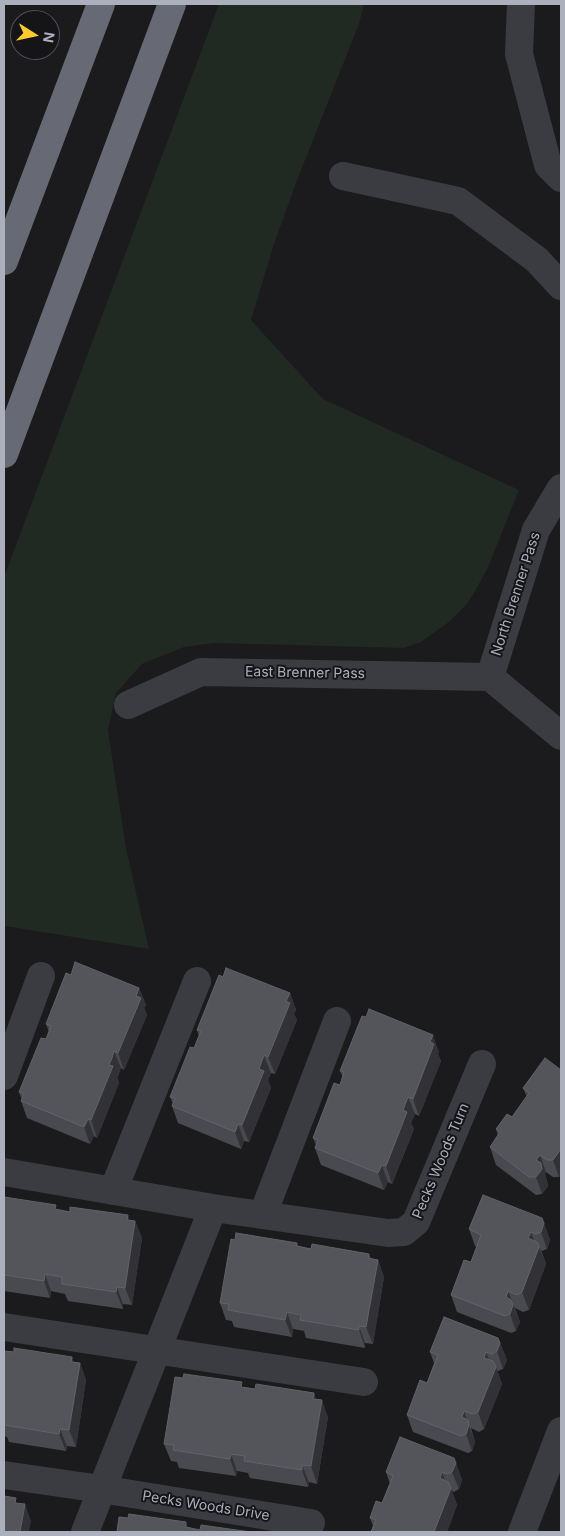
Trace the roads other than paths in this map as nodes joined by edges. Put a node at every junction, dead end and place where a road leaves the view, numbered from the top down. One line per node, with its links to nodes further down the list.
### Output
1 (101, 4): 6 (highway)
2 (172, 4): 8 (highway)
3 (521, 4): 5 (street)
4 (343, 176): 7 (street)
5 (561, 178)
6 (4, 260)
7 (561, 286)
8 (4, 454)
9 (561, 488): 10 (street, North Brenner Pass)
10 (490, 677): 11 (street, East Brenner Pass); 12 (street)
11 (128, 705)
12 (561, 736)
13 (41, 976): 17 (street)
14 (197, 981): 19 (street)
15 (336, 1022): 21 (street)
16 (482, 1064): 21 (street, Pecks Woods Turn)
17 (4, 1076)
18 (4, 1172): 19 (street, Pecks Woods Turn)
19 (113, 1191): 20 (street, Pecks Woods Turn)
20 (213, 1208): 21 (street, Pecks Woods Turn); 23 (street)
21 (263, 1214)
22 (4, 1327): 23 (street)
23 (156, 1349): 24 (street); 27 (street)
24 (364, 1382)
25 (561, 1431): 30 (street)
26 (4, 1476): 27 (street, Pecks Woods Drive)
27 (101, 1489): 28 (street, Pecks Woods Drive); 29 (street)
28 (311, 1523)
29 (84, 1532)
30 (522, 1532)

